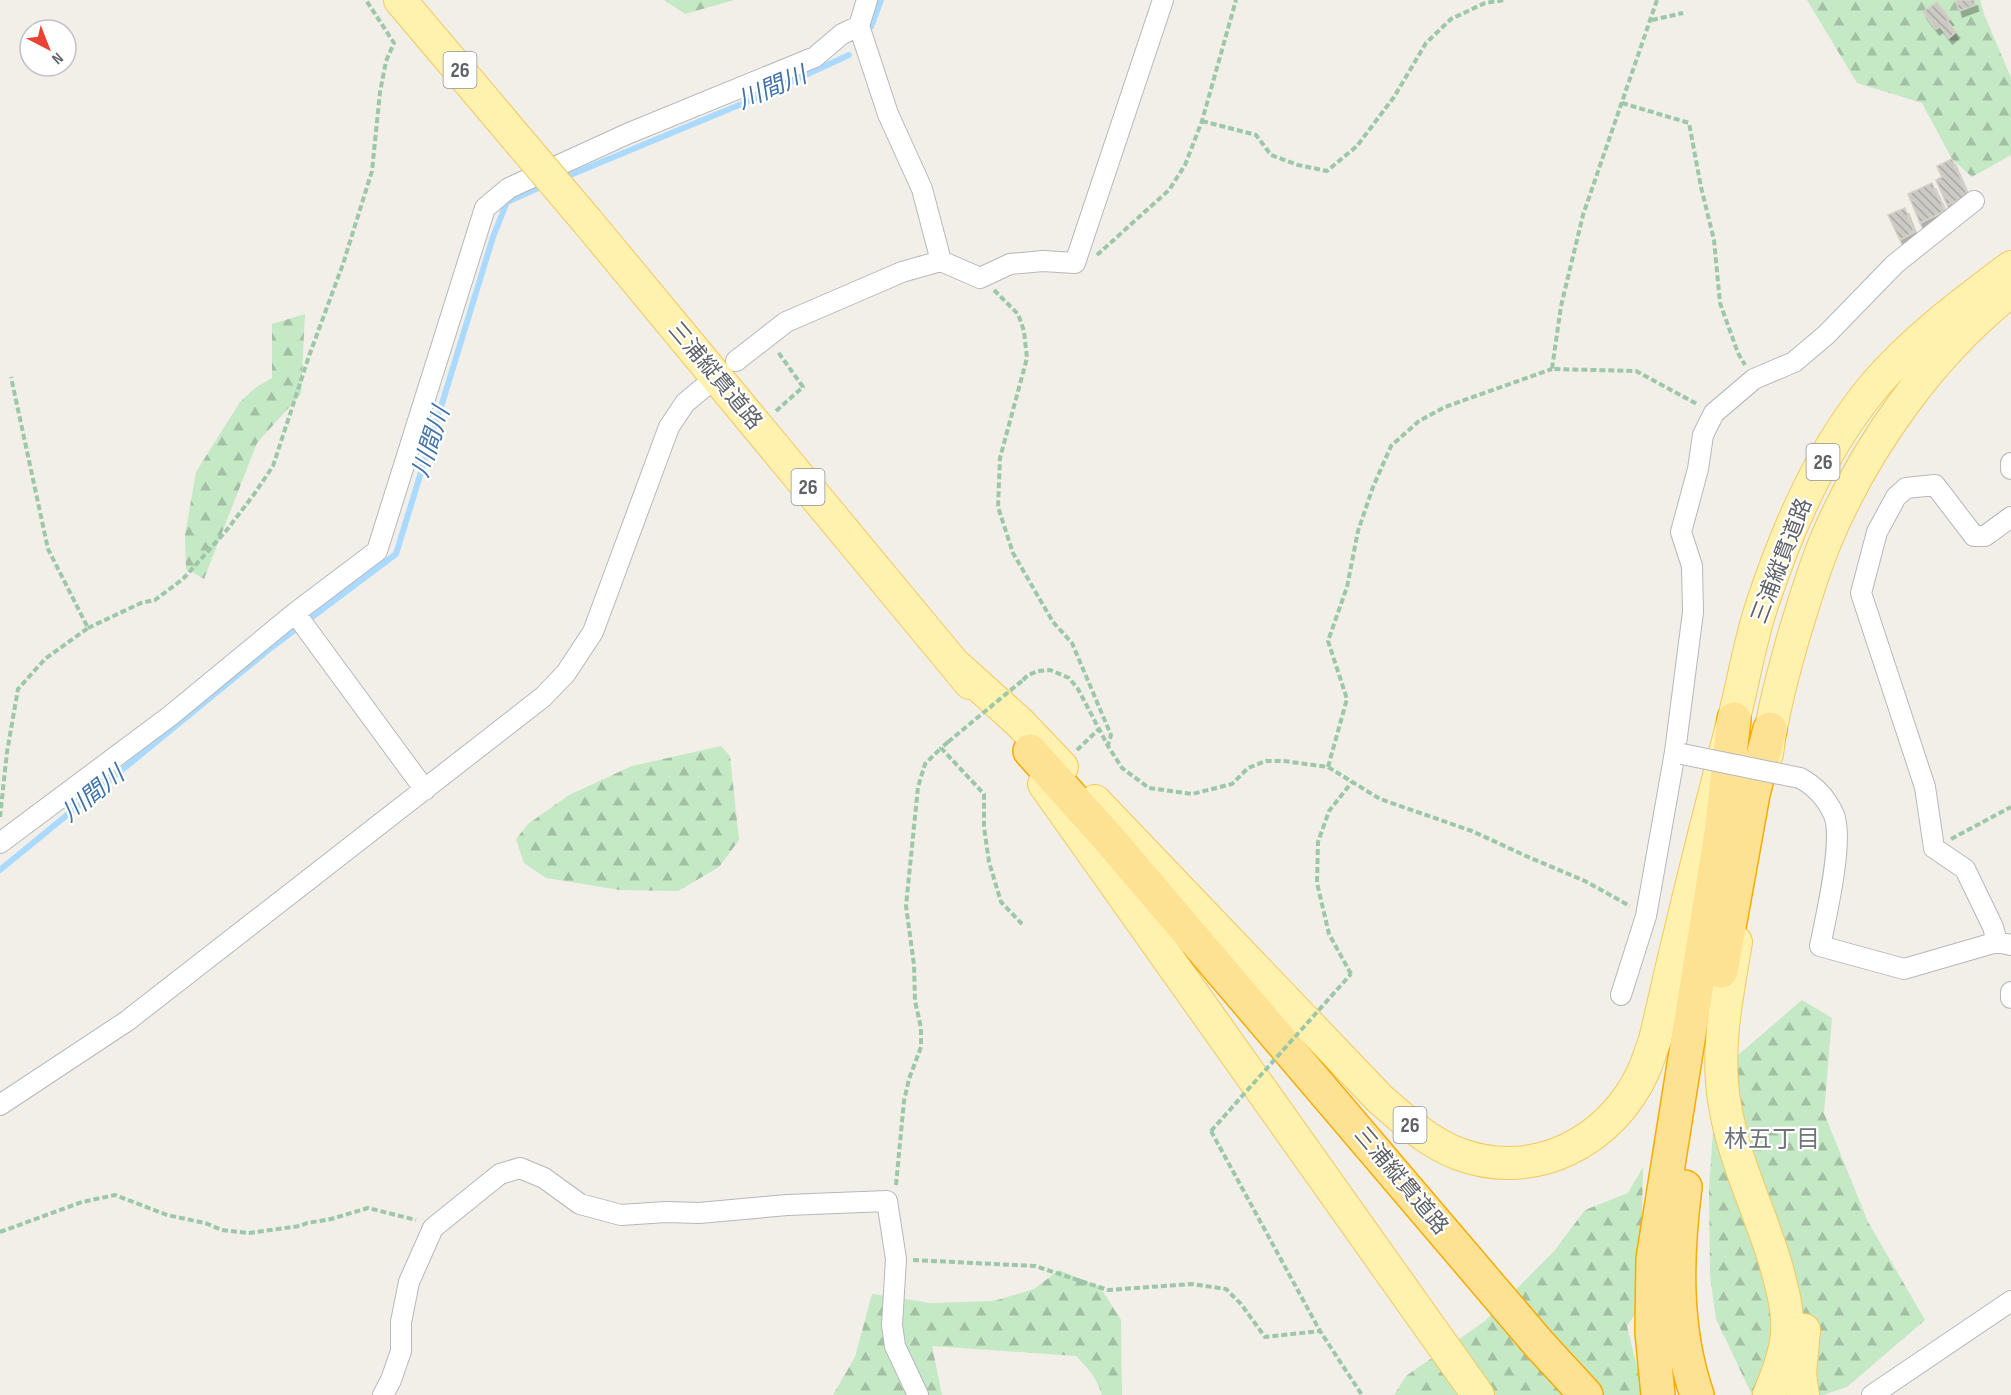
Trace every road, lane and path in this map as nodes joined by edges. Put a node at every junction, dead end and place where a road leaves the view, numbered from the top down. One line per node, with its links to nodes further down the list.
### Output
1 (366, 0): 31 (path)
2 (400, 0): 32 (main road, 三浦縦貫道路 / 26, bridge)
3 (867, 0): 10 (street)
4 (1163, 0): 15 (street)
5 (1236, 0): 12 (path)
6 (1505, 0): 12 (path)
7 (1657, 0): 9 (path)
8 (1683, 13): 9 (path)
9 (1651, 20): 11 (path)
10 (859, 26): 14 (street); 30 (street)
11 (1622, 103): 21 (path); 23 (path)
12 (1202, 121): 15 (path)
13 (1974, 201): 23 (street)
14 (940, 261): 17 (street); 19 (street)
15 (1075, 263): 17 (street)
16 (2011, 267): 34 (main road, 三浦縦貫道路 / 26)
17 (980, 278): 37 (path)
18 (2011, 291): 36 (main road, 三浦縦貫道路 / 26)
19 (768, 336): 20 (street); 26 (path)
20 (736, 361)
21 (1552, 369): 25 (path); 42 (path)
22 (11, 377): 31 (path)
23 (1754, 379): 25 (street)
24 (703, 388): 44 (street)
25 (1714, 413): 40 (street)
26 (772, 414)
27 (2011, 463): 28 (street)
28 (2011, 469)
29 (2011, 517): 48 (street)
30 (297, 616): 44 (street); 47 (street)
31 (88, 628): 46 (path)
32 (957, 667): 33 (main road, 三浦縦貫道路 / 26); 34 (main road, 26)
33 (980, 694): 39 (main road, 三浦縦貫道路 / 26); 67 (main road)
34 (1734, 719): 70 (highway, 26)
35 (1099, 729): 37 (path); 38 (path, bridge); 41 (path)
36 (1770, 729): 59 (main road, 三浦縦貫道路); 71 (highway, 26)
37 (1108, 746): 42 (path)
38 (941, 748): 50 (path); 57 (path)
39 (1030, 751): 52 (highway, 26)
40 (1679, 753): 49 (street); 51 (street, bridge)
41 (1070, 756)
42 (1328, 767): 43 (path)
43 (1352, 782): 49 (path); 63 (path, bridge)
44 (425, 790): 56 (street)
45 (2011, 807): 48 (path)
46 (0, 817)
47 (0, 843)
48 (1934, 848): 51 (street)
49 (1646, 915): 54 (street)
50 (1022, 924)
51 (2004, 944)
52 (1212, 969): 68 (highway, 三浦縦貫道路 / 26); 69 (highway, 三浦縦貫道路 / 26)
53 (2011, 992): 55 (street)
54 (1621, 995)
55 (2011, 998)
56 (0, 1105)
57 (887, 1201): 58 (street); 61 (street)
58 (433, 1228): 60 (path); 64 (street)
59 (1765, 1231): 72 (main road); 73 (main road)
60 (0, 1232)
61 (896, 1259): 63 (path); 65 (street)
62 (2010, 1305): 74 (street)
63 (1320, 1331): 66 (path)
64 (383, 1395)
65 (918, 1395)
66 (1362, 1395)
67 (1478, 1395)
68 (1569, 1395)
69 (1586, 1395)
70 (1658, 1395)
71 (1697, 1395)
72 (1769, 1395)
73 (1803, 1395)
74 (1872, 1395)

